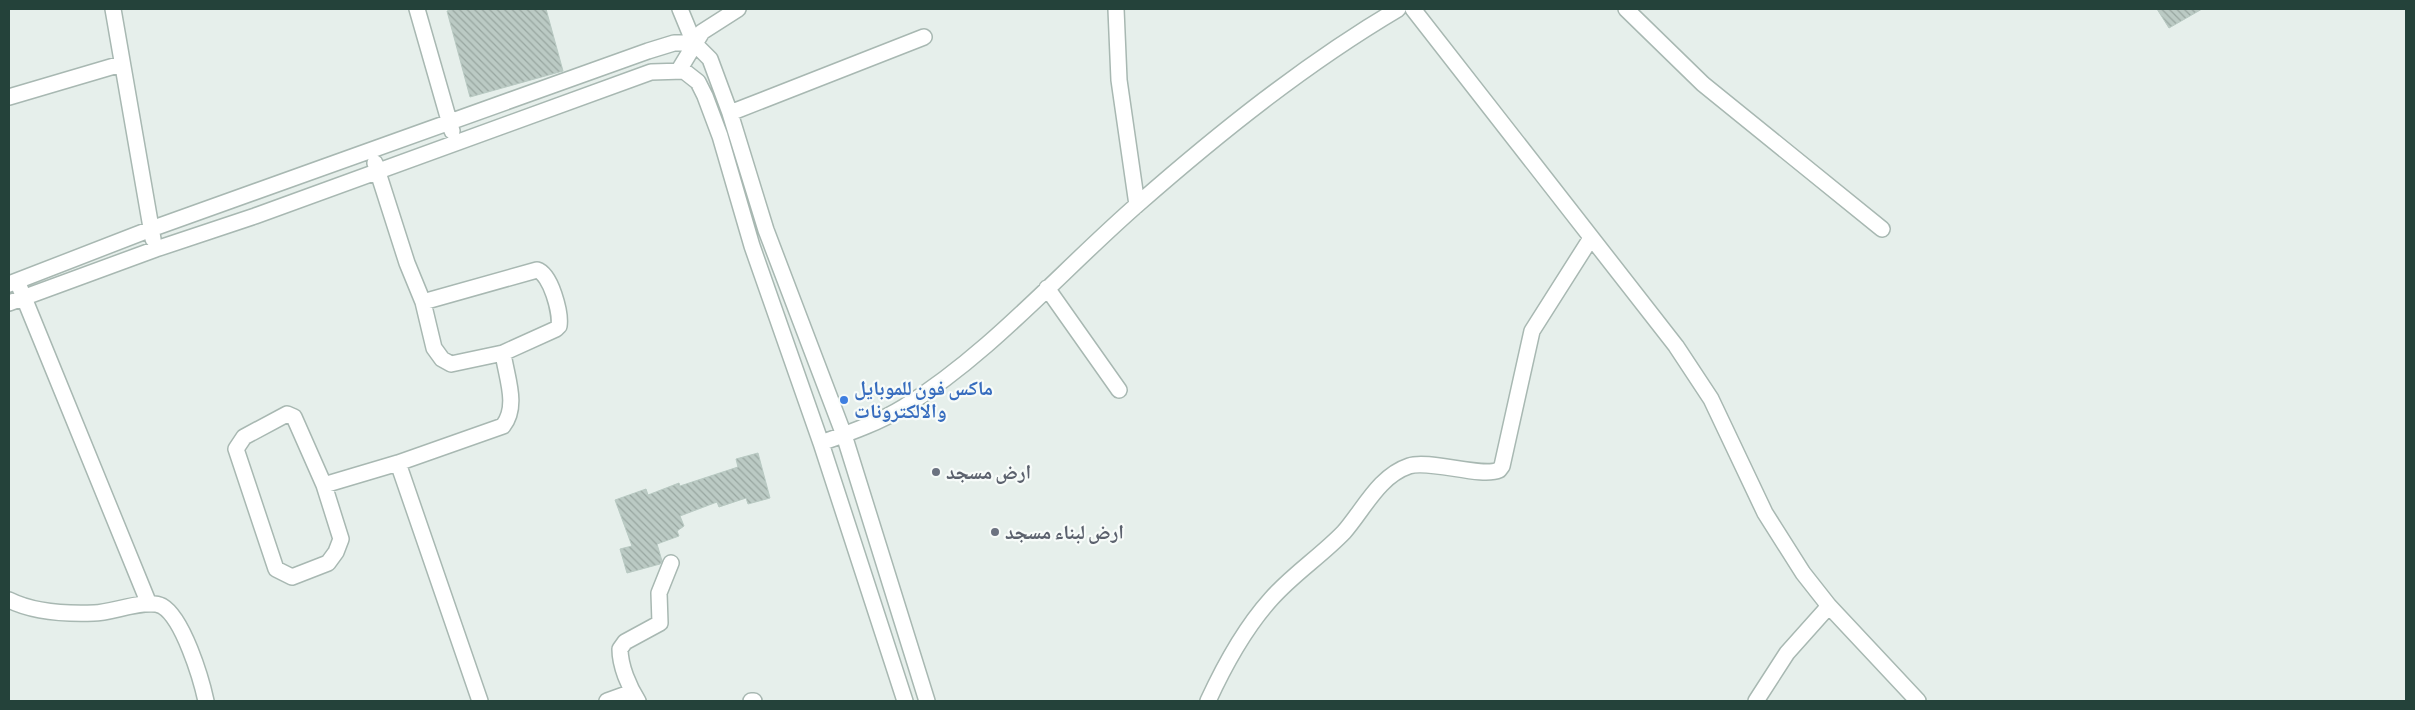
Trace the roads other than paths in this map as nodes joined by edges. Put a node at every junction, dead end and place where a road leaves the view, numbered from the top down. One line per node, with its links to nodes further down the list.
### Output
1 (113, 9): 11 (street)
2 (417, 9): 15 (street)
3 (680, 9): 10 (street)
4 (738, 9): 10 (street)
5 (1116, 9): 19 (street)
6 (1398, 9): 19 (street)
7 (1413, 9): 22 (street)
8 (1626, 9): 20 (street)
9 (924, 37): 14 (street)
10 (694, 43): 12 (street); 14 (street); 15 (street)
11 (121, 64): 13 (street); 21 (street)
12 (679, 70): 16 (street); 32 (street)
13 (9, 97)
14 (730, 113): 31 (street)
15 (450, 123): 16 (street); 17 (street)
16 (456, 142): 18 (street)
17 (371, 152): 18 (street); 21 (street)
18 (378, 171): 23 (street); 27 (street)
19 (1137, 205): 25 (street)
20 (1882, 229)
21 (152, 230): 23 (street); 24 (street)
22 (1591, 238): 38 (street); 45 (street)
23 (156, 249): 26 (street)
24 (13, 282): 26 (street)
25 (1047, 288): 30 (street); 31 (street)
26 (23, 297): 28 (street); 37 (street)
27 (423, 302): 29 (street); 29 (street)
28 (9, 303)
29 (503, 352): 33 (street)
30 (1119, 390)
31 (844, 435): 32 (street); 44 (street)
32 (821, 443): 43 (street)
33 (398, 463): 34 (street); 41 (street)
34 (324, 485): 34 (street)
35 (671, 563): 39 (street)
36 (9, 600): 37 (street)
37 (149, 604): 40 (street)
38 (1829, 606): 46 (street); 47 (street)
39 (635, 697): 42 (street)
40 (206, 701)
41 (480, 701)
42 (608, 701)
43 (905, 701)
44 (926, 701)
45 (1208, 701)
46 (1756, 701)
47 (1918, 701)

